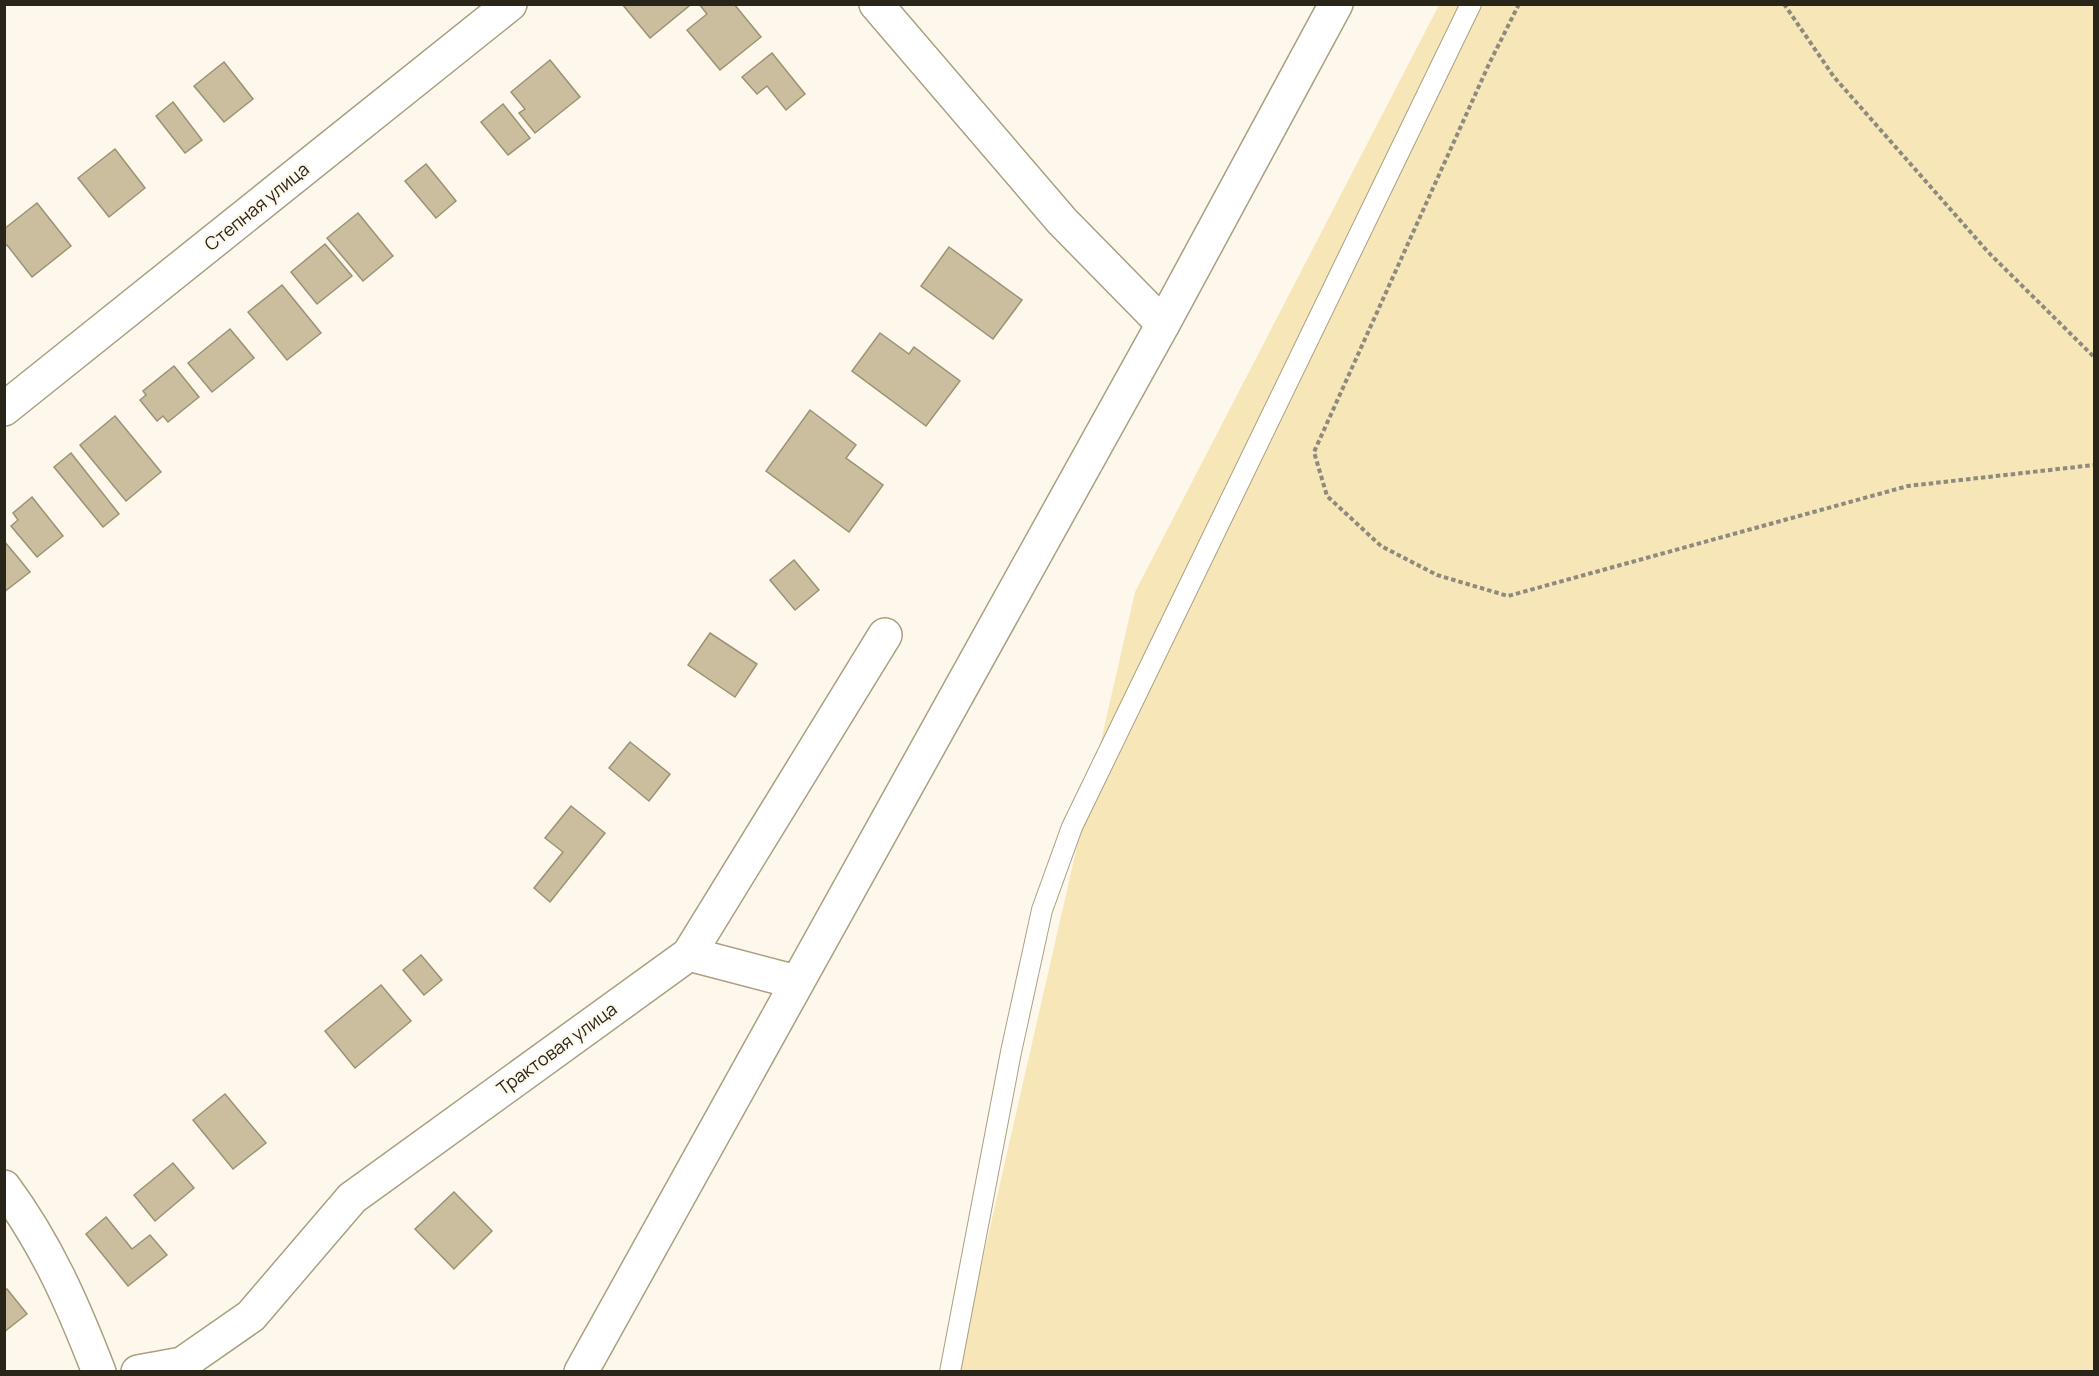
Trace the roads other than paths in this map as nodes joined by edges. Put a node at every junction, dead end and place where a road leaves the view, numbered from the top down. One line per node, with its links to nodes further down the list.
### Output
1 (510, 4): 6 (street, Степная улица)
2 (876, 4): 5 (street)
3 (1336, 4): 5 (street)
4 (1471, 4): 14 (lane)
5 (1163, 324): 9 (street)
6 (4, 409)
7 (885, 635): 8 (street, Трактовая улица)
8 (689, 954): 9 (street); 12 (street, Трактовая улица)
9 (796, 982): 13 (street)
10 (4, 1187): 11 (street)
11 (99, 1371)
12 (138, 1371)
13 (581, 1371)
14 (950, 1371)

